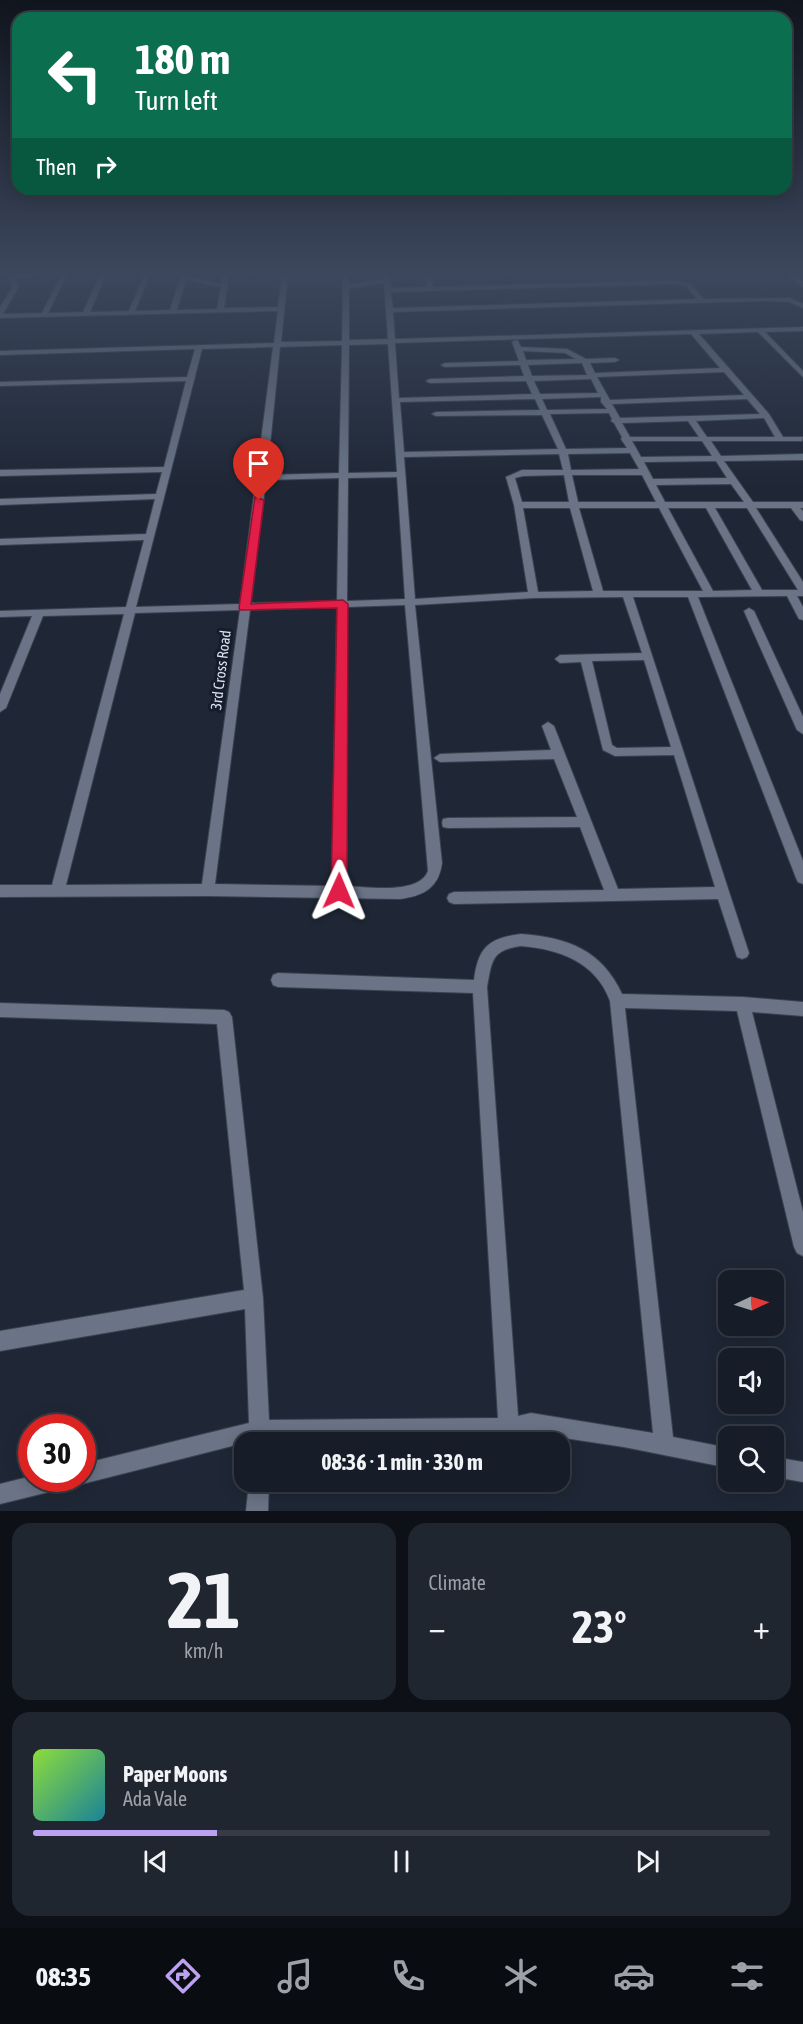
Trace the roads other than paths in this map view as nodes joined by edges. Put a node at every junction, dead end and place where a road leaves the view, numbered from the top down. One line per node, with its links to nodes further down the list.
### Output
1 (238, 346): 8 (street)
2 (277, 346): 48 (street, 3rd Cross Road)
3 (345, 346): 47 (street)
4 (393, 346): 25 (street)
5 (517, 346): 9 (street)
6 (705, 346): 15 (street)
7 (774, 346): 16 (street)
8 (199, 347): 10 (street); 18 (street)
9 (518, 349): 12 (street); 13 (street)
10 (0, 352)
11 (615, 360): 12 (street)
12 (585, 361): 13 (street); 17 (street)
13 (523, 363): 14 (street); 19 (street)
14 (445, 365)
15 (726, 370): 17 (street); 23 (street)
16 (803, 375)
17 (591, 376): 19 (street); 24 (street)
18 (191, 379): 21 (street); 42 (street)
19 (529, 379): 20 (street); 22 (street)
20 (430, 381)
21 (0, 384)
22 (537, 395): 24 (street); 25 (street); 27 (street)
23 (749, 397): 24 (street); 29 (street)
24 (603, 398): 26 (street)
25 (398, 400): 38 (street)
26 (610, 411): 27 (street); 31 (street)
27 (544, 412): 28 (street); 37 (street)
28 (436, 414)
29 (766, 416): 30 (street); 34 (street)
30 (690, 419): 31 (street); 33 (street)
31 (615, 421): 32 (street)
32 (625, 439): 33 (street); 36 (street)
33 (704, 439): 34 (street); 40 (street)
34 (781, 439): 35 (street)
35 (801, 439)
36 (632, 450): 37 (street); 41 (street)
37 (563, 451): 38 (street); 44 (street)
38 (399, 455): 46 (street)
39 (803, 457): 40 (street)
40 (718, 458): 41 (street); 49 (street)
41 (638, 460): 43 (street)
42 (167, 469): 45 (street); 51 (street)
43 (643, 471): 44 (street); 50 (street)
44 (569, 472): 53 (street); 54 (street)
45 (0, 473)
46 (402, 474): 47 (street); 70 (street)
47 (343, 476): 48 (street); 71 (street)
48 (262, 478): 72 (street, 3rd Cross Road)
49 (732, 481): 50 (street); 57 (street)
50 (649, 482): 55 (street)
51 (161, 496): 52 (street); 60 (street)
52 (0, 502)
53 (518, 505): 54 (street); 68 (street)
54 (574, 505): 55 (street); 63 (street)
55 (663, 505): 56 (street); 65 (street)
56 (709, 505): 57 (street); 66 (street)
57 (750, 505): 58 (street); 62 (street)
58 (799, 505): 59 (street)
59 (803, 518)
60 (149, 537): 61 (street); 73 (street)
61 (0, 542)
62 (803, 592): 67 (street)
63 (598, 594): 64 (street); 68 (street)
64 (627, 594): 69 (street); 78 (street)
65 (710, 594): 66 (street); 69 (street)
66 (759, 594): 67 (street)
67 (791, 594): 77 (street)
68 (534, 595): 70 (street)
69 (692, 595): 89 (street)
70 (410, 602): 71 (street); 92 (street)
71 (343, 604): 72 (street); 92 (street)
72 (244, 608): 73 (street); 90 (street, 3rd Cross Road)
73 (129, 611): 75 (street); 93 (street)
74 (749, 611): 83 (street)
75 (39, 613): 76 (street); 81 (street)
76 (0, 614)
77 (803, 617)
78 (648, 656): 79 (street); 84 (street)
79 (586, 658): 80 (street); 84 (street)
80 (560, 659)
81 (0, 708)
82 (548, 726): 85 (street)
83 (803, 730)
84 (678, 751): 94 (street)
85 (559, 754): 86 (street); 87 (street)
86 (440, 758)
87 (585, 822): 88 (street); 95 (street)
88 (448, 824)
89 (803, 878)
90 (208, 890): 92 (street); 93 (street)
91 (0, 891): 93 (street)
92 (339, 891)
93 (57, 892)
94 (723, 893): 95 (street); 97 (street)
95 (613, 895): 96 (street)
96 (454, 898)
97 (742, 953)
98 (278, 980): 99 (street)
99 (480, 987): 100 (street); 107 (street)
100 (617, 1001): 101 (street); 111 (street)
101 (743, 1004): 102 (street); 104 (street)
102 (803, 1009)
103 (0, 1010): 105 (street)
104 (803, 1247)
105 (254, 1298): 106 (street); 108 (street)
106 (0, 1341)
107 (508, 1428): 109 (street); 111 (street)
108 (260, 1432)
109 (299, 1432)
110 (234, 1442): 114 (street)
111 (664, 1446): 112 (street)
112 (718, 1456)
113 (784, 1469): 115 (street)
114 (96, 1471)
115 (803, 1472)
116 (18, 1490): 118 (street)
117 (259, 1492): 119 (street)
118 (0, 1494)
119 (258, 1511)

